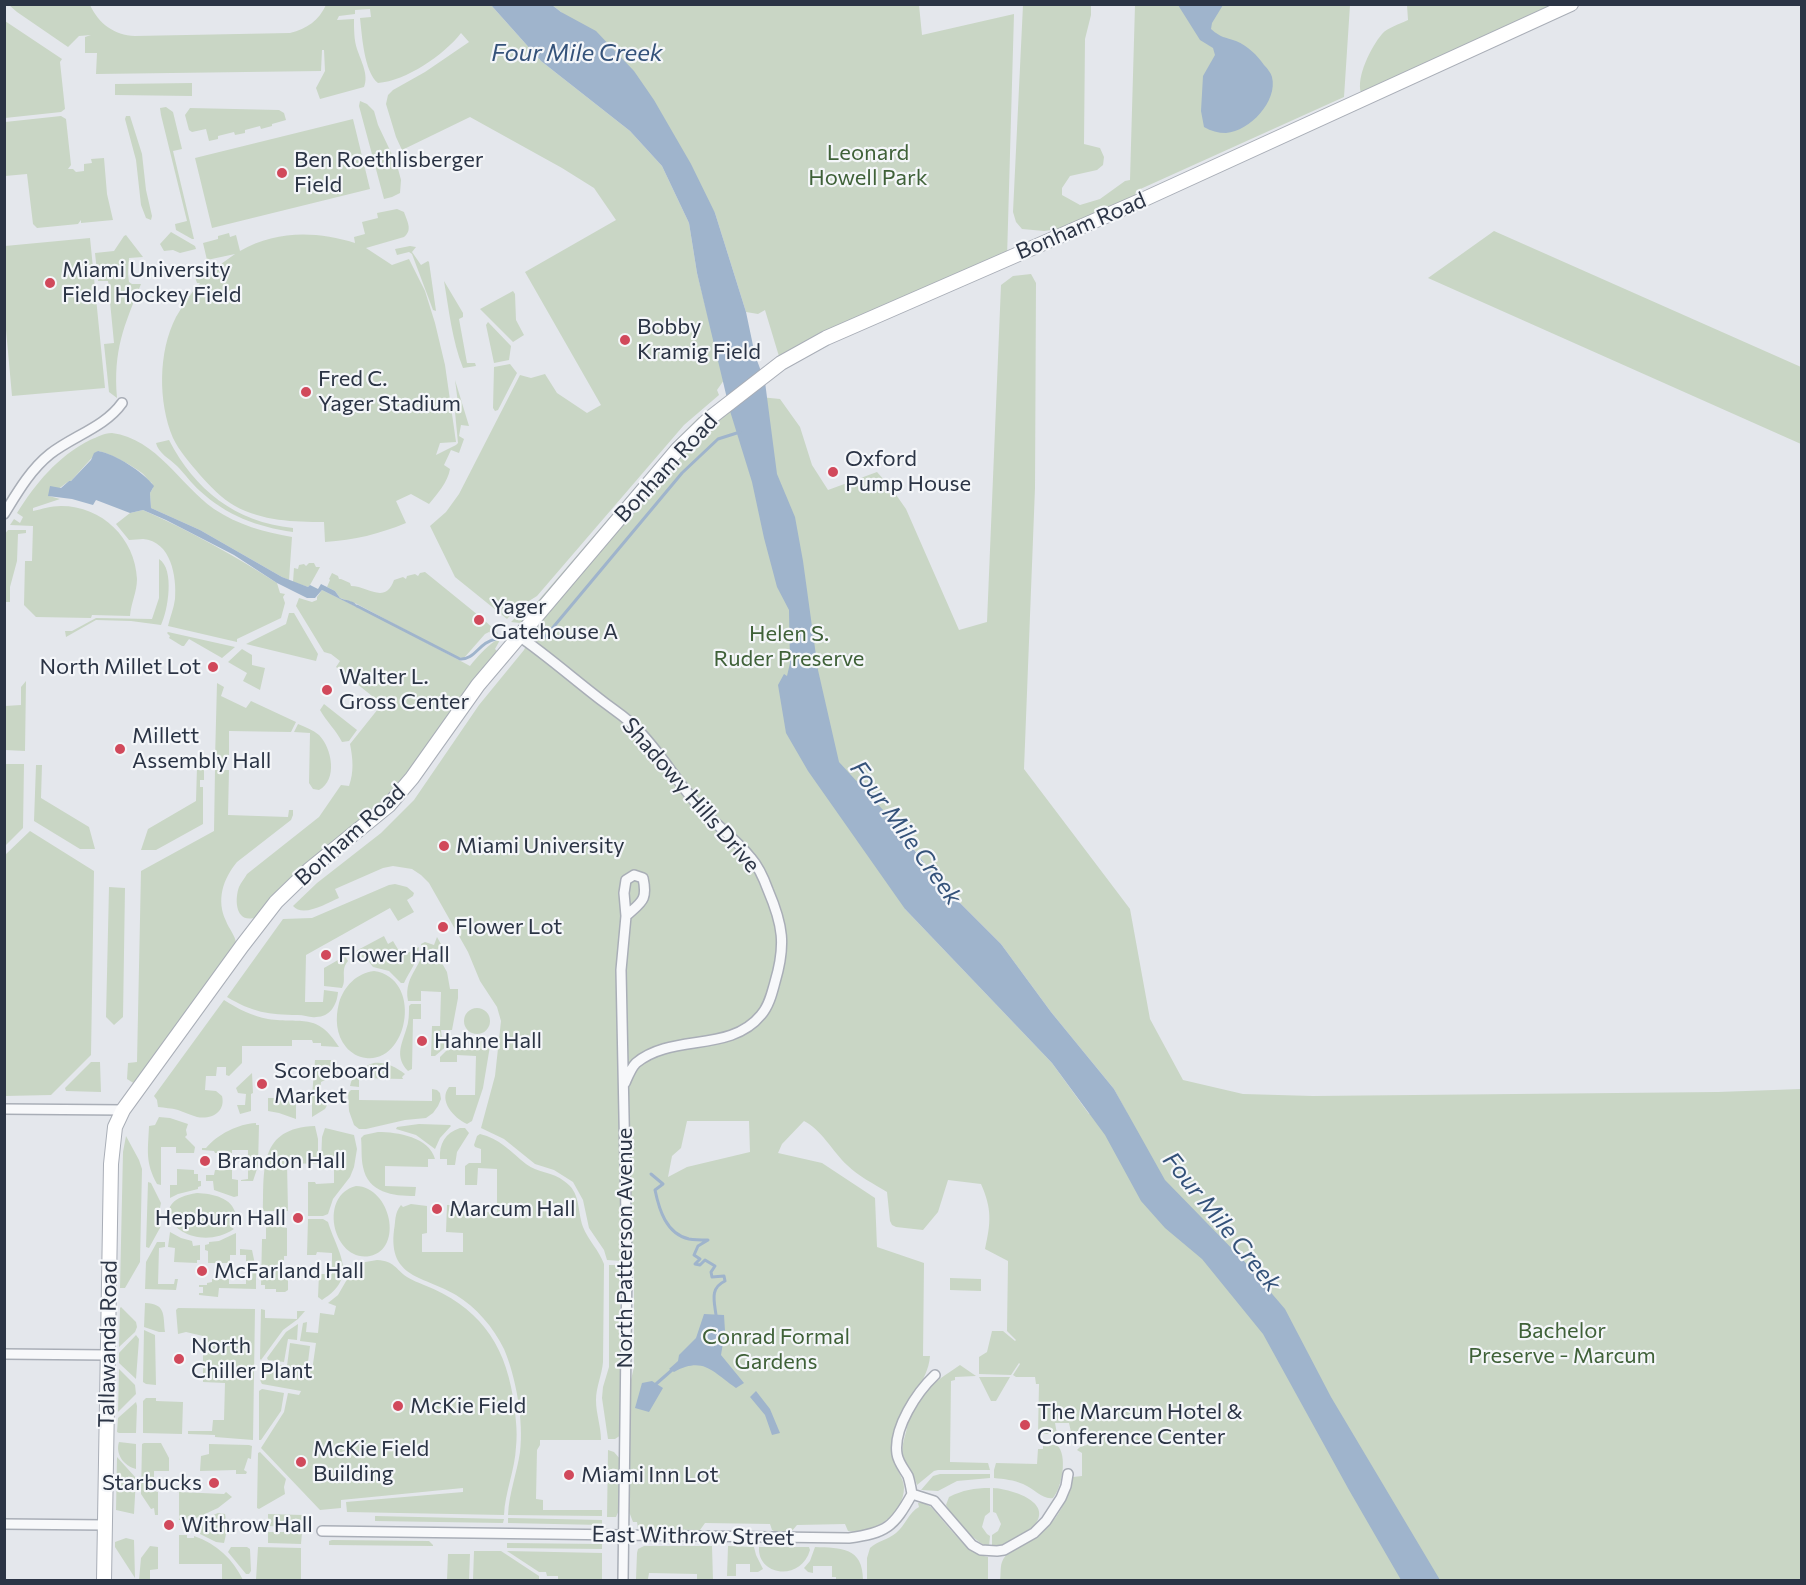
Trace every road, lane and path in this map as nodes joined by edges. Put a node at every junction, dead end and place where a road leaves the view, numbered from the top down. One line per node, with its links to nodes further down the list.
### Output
1 (1571, 4): 4 (street, Bonham Road)
2 (122, 403): 3 (street)
3 (4, 514)
4 (519, 636): 6 (street, Shadowy Hills Drive); 8 (street, Bonham Road)
5 (626, 916): 6 (street, North Patterson Avenue)
6 (624, 1085): 17 (street, North Patterson Avenue)
7 (4, 1108): 8 (street)
8 (123, 1110): 10 (street, Tallawanda Road)
9 (4, 1354): 10 (street)
10 (108, 1355): 15 (street, Tallawanda Road)
11 (935, 1375): 13 (street)
12 (1068, 1474): 13 (street)
13 (912, 1494): 17 (street, East Withrow Street)
14 (4, 1524): 15 (street)
15 (105, 1525): 18 (street, Tallawanda Road)
16 (322, 1531): 17 (street, East Withrow Street)
17 (623, 1535): 19 (street, North Patterson Avenue)
18 (105, 1581)
19 (623, 1581)

